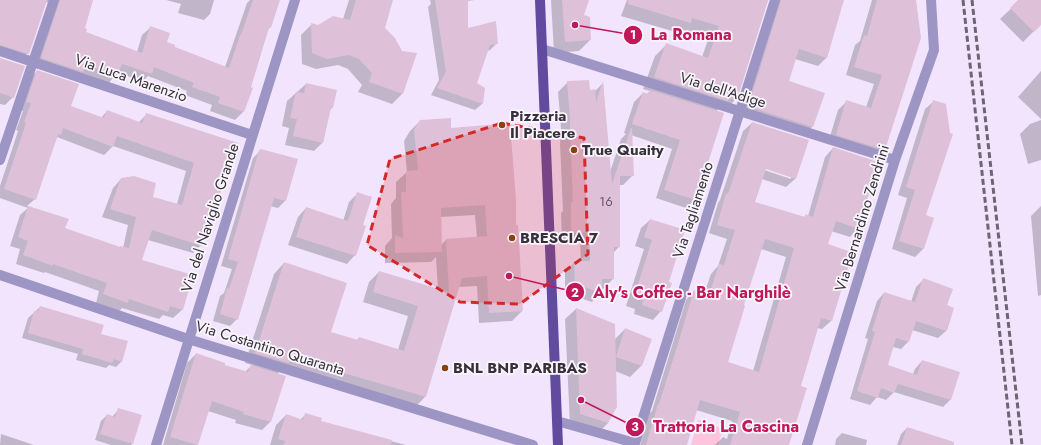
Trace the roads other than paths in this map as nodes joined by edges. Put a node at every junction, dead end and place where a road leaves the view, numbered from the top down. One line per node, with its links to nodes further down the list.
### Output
1 (54, 0): 8 (street)
2 (295, 0): 10 (street, Via del Naviglio Grande)
3 (540, 0): 6 (main road)
4 (775, 0): 9 (street, Via Tagliamento)
5 (931, 0): 12 (street, Via Bernardino Zendrini)
6 (542, 49): 9 (street, Via dell'Adige); 15 (main road)
7 (0, 51): 8 (street, Via Luca Marenzio)
8 (33, 61): 10 (street, Via Luca Marenzio); 11 (street)
9 (740, 111): 12 (street, Via dell'Adige); 16 (street, Via Tagliamento)
10 (252, 135): 14 (street, Via del Naviglio Grande)
11 (0, 160)
12 (895, 160): 20 (street, Via Bernardino Zendrini)
13 (0, 275): 14 (street, Via Costantino Quaranta)
14 (188, 339): 17 (street, Via del Naviglio Grande); 18 (street, Via Costantino Quaranta)
15 (557, 421): 16 (street, Via Tagliamento); 19 (main road)
16 (607, 440)
17 (156, 445)
18 (533, 445)
19 (558, 445)
20 (807, 445)

